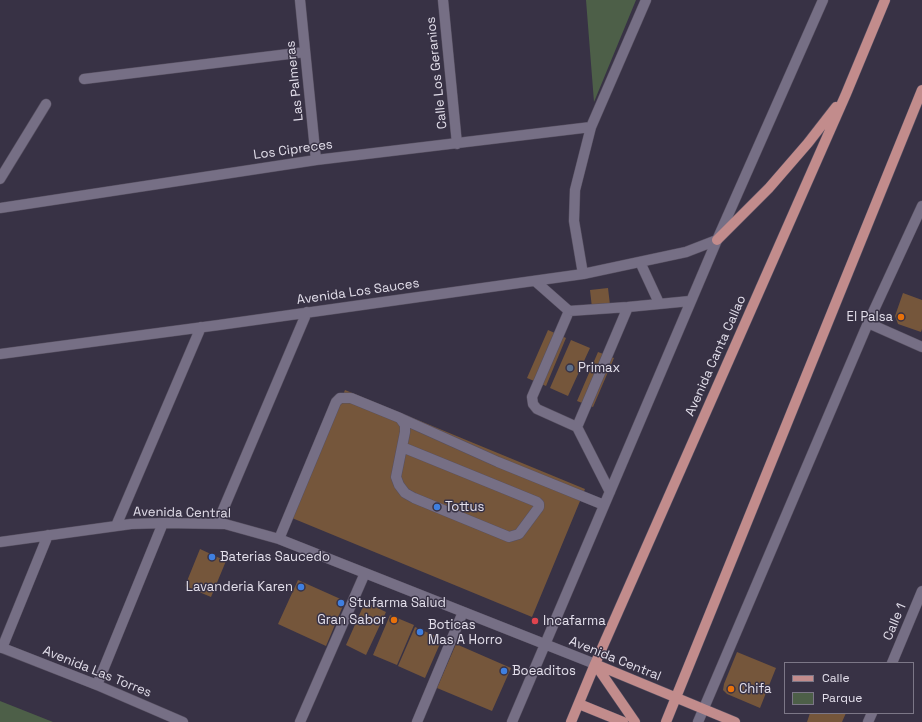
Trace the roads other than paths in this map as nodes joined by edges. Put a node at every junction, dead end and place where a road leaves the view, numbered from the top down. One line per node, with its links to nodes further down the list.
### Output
1 (300, 0): 6 (street, Las Palmeras)
2 (443, 0): 12 (street, Calle Los Geranios)
3 (646, 0): 11 (street)
4 (823, 0): 18 (street)
5 (885, 0): 9 (main road, Avenida Canta Callao)
6 (305, 52): 7 (street); 13 (street, Las Palmeras)
7 (84, 79)
8 (922, 90): 50 (main road)
9 (846, 94): 18 (main road); 48 (main road, Avenida Canta Callao)
10 (46, 104): 14 (street)
11 (591, 127): 12 (street, Los Cipreces); 20 (street)
12 (457, 144): 13 (street, Los Cipreces)
13 (316, 160): 16 (street, Los Cipreces)
14 (0, 179)
15 (922, 206): 17 (street)
16 (0, 208)
17 (920, 217): 27 (street)
18 (716, 240): 19 (street, Avenida Los Sauces); 22 (street)
19 (640, 262): 20 (street, Avenida Los Sauces); 23 (street)
20 (583, 274): 21 (street, Avenida Los Sauces)
21 (535, 281): 25 (street); 26 (street, Avenida Los Sauces)
22 (690, 301): 23 (street); 34 (street)
23 (659, 303): 24 (street)
24 (628, 307): 25 (street); 32 (street)
25 (569, 311): 32 (street)
26 (307, 312): 28 (street, Avenida Los Sauces); 37 (street)
27 (868, 323): 29 (street); 52 (street)
28 (201, 327): 30 (street, Avenida Los Sauces); 38 (street)
29 (922, 347)
30 (0, 354)
31 (400, 418): 33 (street); 35 (street); 40 (street)
32 (576, 427): 34 (street)
33 (402, 447): 33 (street)
34 (610, 492): 35 (street)
35 (604, 505): 45 (street)
36 (163, 523): 37 (street, Avenida Central); 38 (street, Avenida Central); 49 (street)
37 (217, 524): 40 (street, Avenida Central)
38 (116, 526): 39 (street, Avenida Central)
39 (48, 535): 41 (street, Avenida Central); 46 (street)
40 (279, 539): 42 (street, Avenida Central)
41 (0, 542)
42 (365, 573): 44 (street, Avenida Central); 54 (street)
43 (922, 591): 47 (street, Calle 1)
44 (463, 612): 45 (street, Avenida Central); 55 (street)
45 (545, 644): 48 (street, Avenida Central); 56 (street)
46 (1, 648): 49 (street, Avenida Las Torres)
47 (892, 662)
48 (595, 664): 50 (main road, Avenida Central); 51 (main road, Avenida Canta Callao); 59 (main road)
49 (97, 685): 53 (street, Avenida Las Torres)
50 (676, 698): 52 (main road, Avenida Central); 60 (main road)
51 (579, 704): 57 (main road, Avenida Canta Callao); 58 (main road)
52 (704, 708): 61 (street); 62 (main road, Avenida Central)
53 (184, 722)
54 (300, 722)
55 (417, 722)
56 (512, 722)
57 (571, 722)
58 (623, 722)
59 (635, 722)
60 (666, 722)
61 (698, 722)
62 (735, 722)

